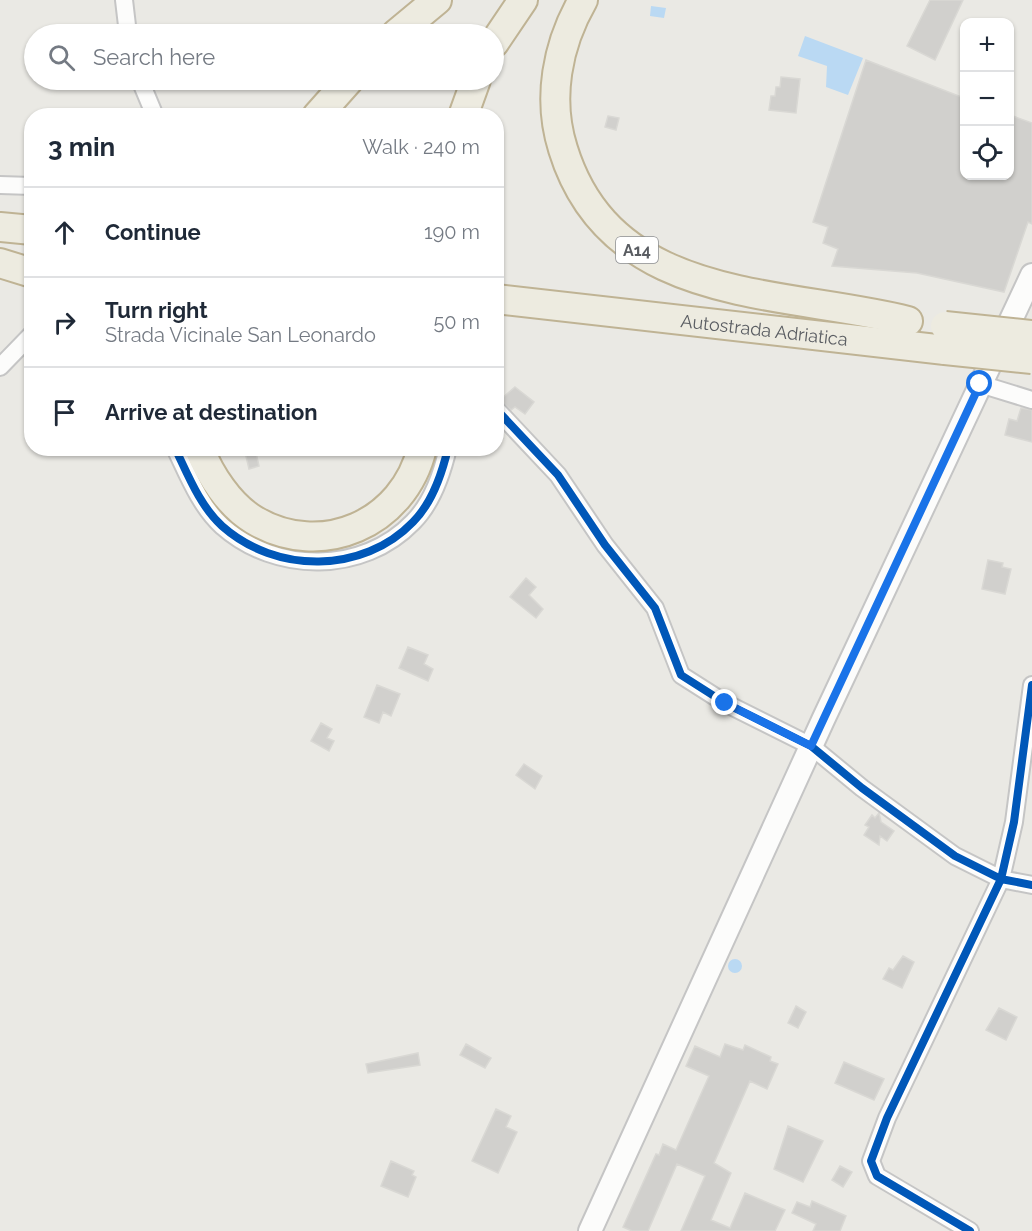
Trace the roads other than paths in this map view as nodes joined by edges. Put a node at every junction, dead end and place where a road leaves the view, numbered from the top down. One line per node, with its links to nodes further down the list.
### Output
1 (124, 0): 5 (street)
2 (437, 0): 6 (highway)
3 (523, 0): 7 (highway)
4 (583, 0): 27 (highway, A14)
5 (127, 24)
6 (408, 24)
7 (504, 28)
8 (144, 90): 11 (street)
9 (340, 90): 12 (highway)
10 (473, 90): 13 (highway)
11 (151, 108)
12 (324, 108)
13 (467, 108)
14 (0, 184): 15 (street)
15 (24, 186)
16 (0, 221): 17 (highway)
17 (24, 222)
18 (0, 227): 19 (highway)
19 (24, 230)
20 (0, 247): 21 (highway)
21 (24, 249)
22 (0, 263): 23 (highway)
23 (24, 270)
24 (1032, 275): 33 (main road)
25 (504, 280): 27 (highway, Autostrada Adriatica / A14)
26 (504, 300): 29 (highway, Autostrada Adriatica / A14)
27 (908, 321): 29 (highway, Autostrada Adriatica / A14)
28 (1032, 335): 29 (highway, Autostrada Adriatica / A14, bridge)
29 (945, 338): 31 (highway, Autostrada Adriatica / A14, bridge)
30 (24, 342): 32 (street)
31 (1032, 359)
32 (0, 367)
33 (980, 384): 34 (street); 43 (main road)
34 (1032, 400)
35 (504, 418): 43 (street)
36 (178, 456): 40 (street)
37 (202, 456): 41 (highway)
38 (211, 456): 41 (highway)
39 (420, 456): 41 (highway)
40 (446, 456)
41 (220, 484)
42 (1032, 686): 44 (street)
43 (811, 746): 44 (street); 46 (main road)
44 (1000, 879): 45 (street); 47 (street)
45 (1032, 885)
46 (590, 1231)
47 (970, 1231)

